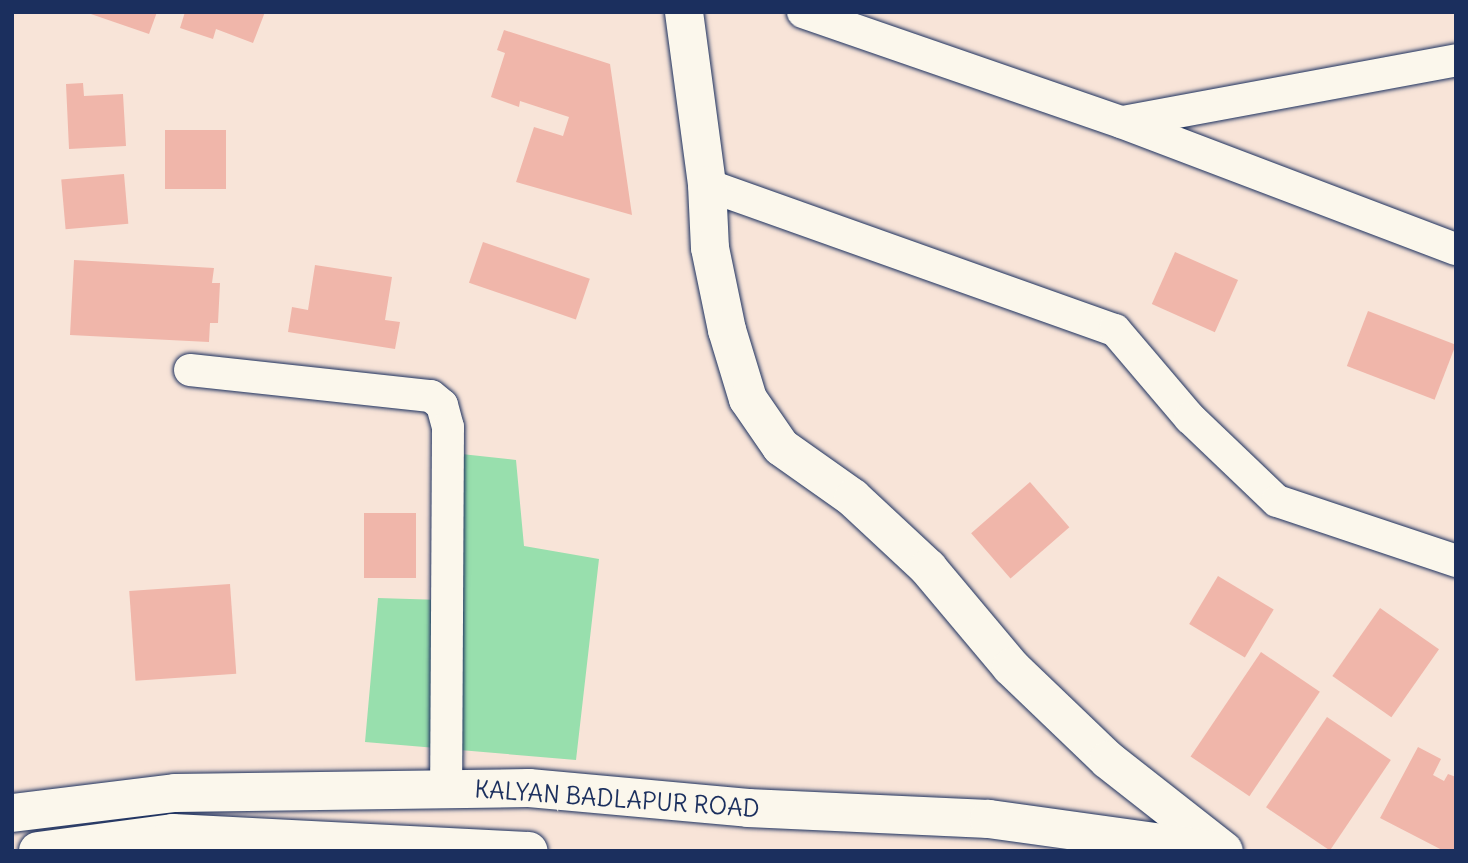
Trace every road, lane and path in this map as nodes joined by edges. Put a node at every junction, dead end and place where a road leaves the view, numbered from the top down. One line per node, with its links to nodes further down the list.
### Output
1 (684, 12): 5 (main road)
2 (803, 12): 4 (street)
3 (1456, 60): 4 (street)
4 (1122, 122): 6 (street)
5 (707, 186): 8 (street); 15 (main road)
6 (1456, 249)
7 (190, 370): 9 (street)
8 (1456, 561)
9 (446, 789): 10 (main road, KALYAN BADLAPUR ROAD); 15 (main road, KALYAN BADLAPUR ROAD)
10 (175, 793): 11 (main road, KALYAN BADLAPUR ROAD); 12 (street)
11 (12, 813)
12 (173, 842): 13 (main road); 14 (main road)
13 (38, 851)
14 (528, 851)
15 (1222, 851)

